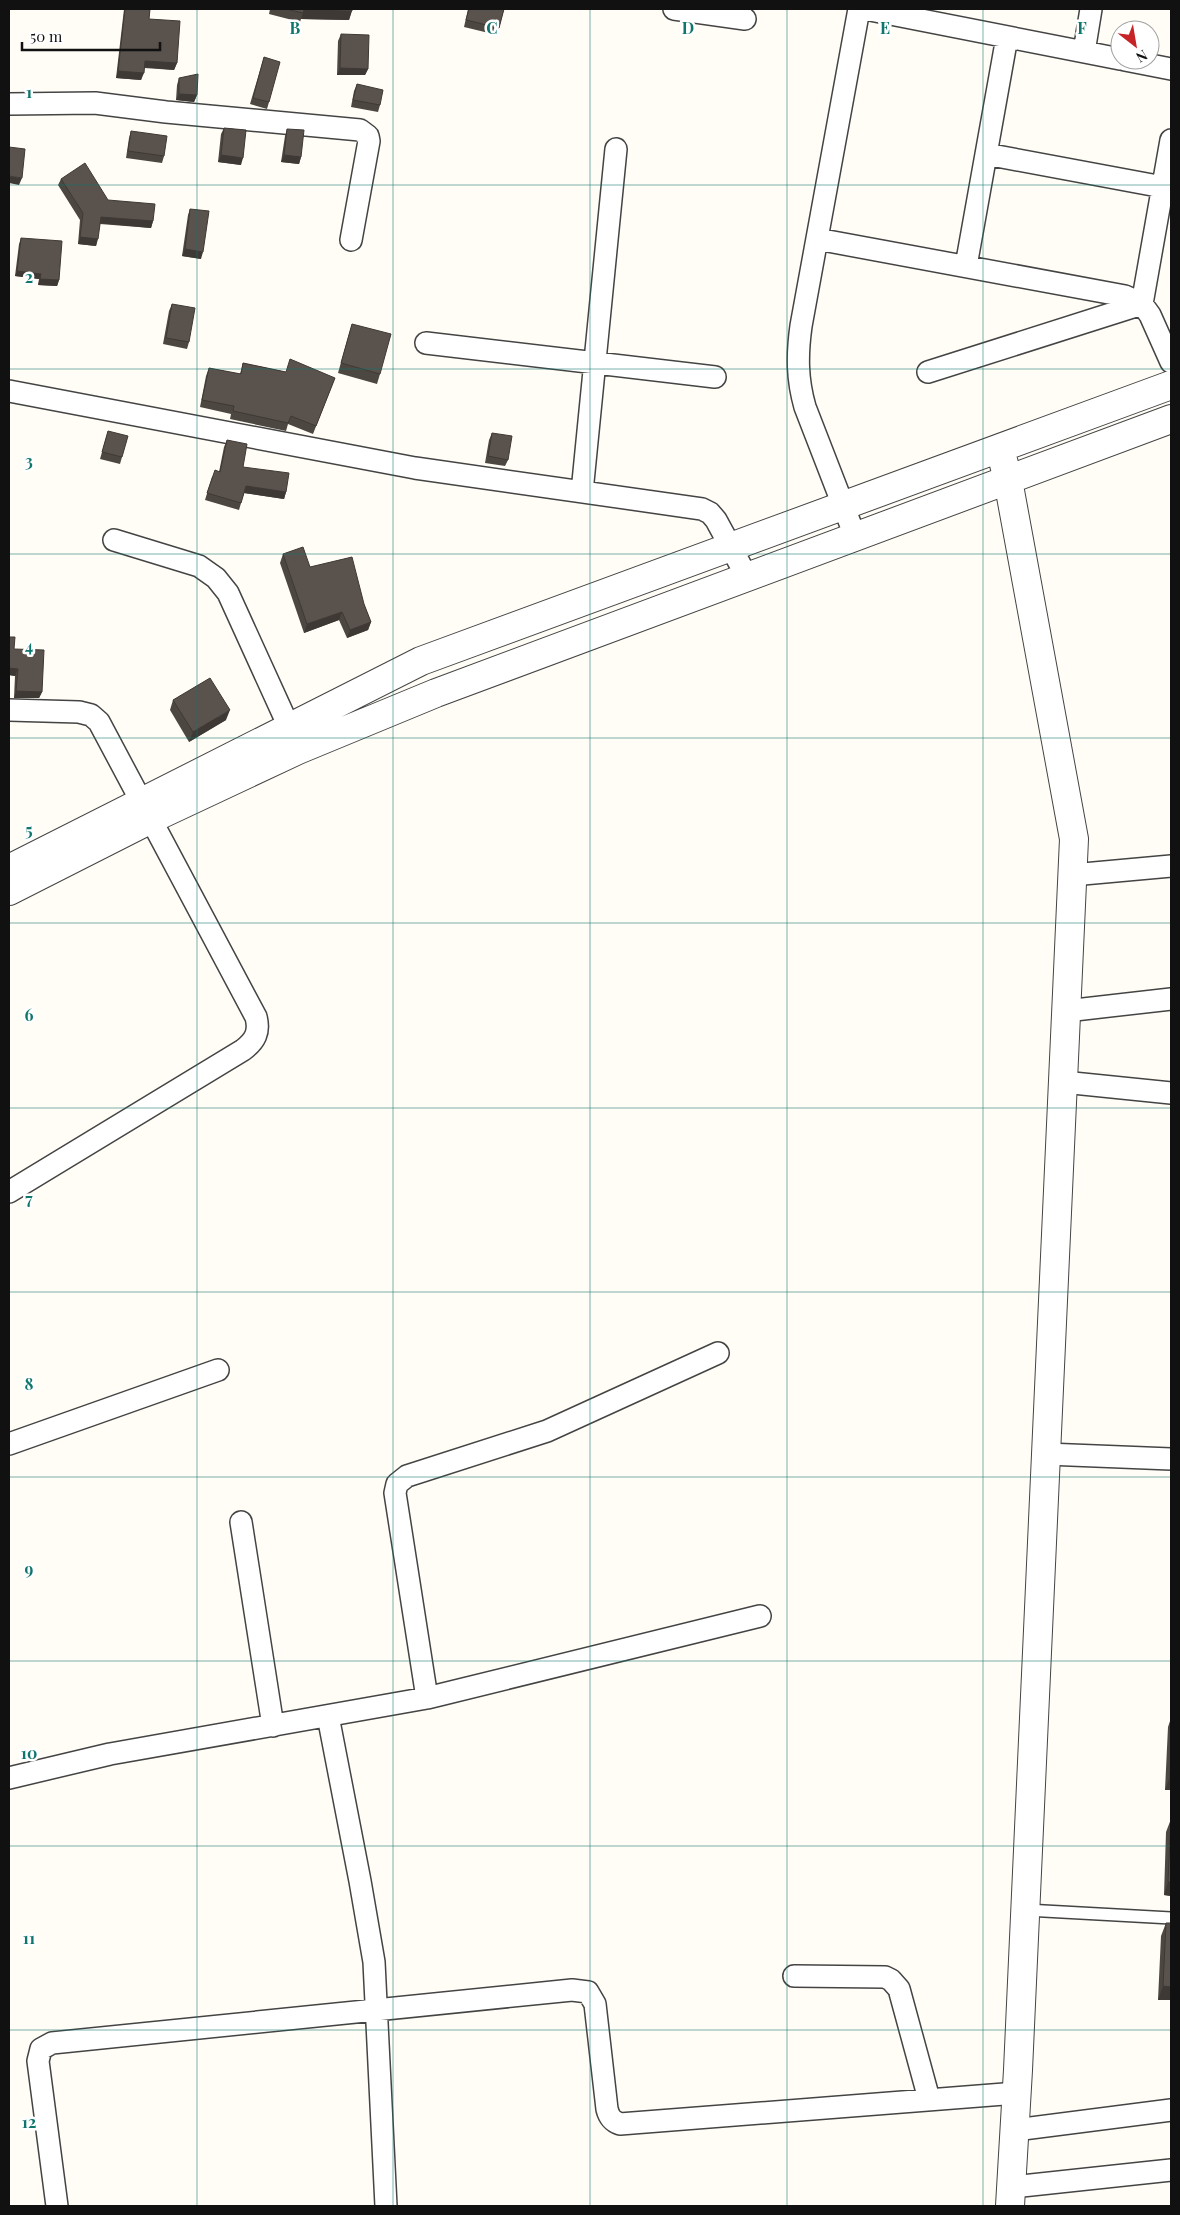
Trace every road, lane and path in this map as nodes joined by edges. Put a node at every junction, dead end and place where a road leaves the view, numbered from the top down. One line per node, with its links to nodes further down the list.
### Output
1 (674, 9): 5 (street)
2 (859, 9): 14 (street)
3 (865, 9): 6 (street)
4 (1091, 9): 7 (street)
5 (745, 19)
6 (1007, 37): 7 (street); 12 (street)
7 (1084, 52): 8 (street)
8 (1110, 57)
9 (9, 104): 15 (street)
10 (1171, 140): 13 (street)
11 (616, 149): 20 (street)
12 (986, 154): 13 (street); 16 (street)
13 (1163, 187): 17 (street)
14 (817, 239): 16 (street); 29 (street)
15 (351, 240)
16 (966, 266): 17 (street)
17 (1142, 304): 19 (street); 21 (street)
18 (426, 343): 20 (street)
19 (1171, 362)
20 (595, 364): 22 (street); 28 (street)
21 (928, 372)
22 (715, 377)
23 (1171, 385): 26 (street)
24 (9, 391): 28 (street)
25 (1171, 419): 27 (street)
26 (1000, 448): 27 (street); 29 (street)
27 (1008, 480): 30 (street); 39 (street)
28 (582, 492): 32 (street)
29 (843, 505): 30 (street); 32 (street)
30 (855, 536): 33 (street)
31 (114, 540): 35 (street)
32 (731, 547): 33 (street); 35 (street)
33 (747, 578): 36 (street)
34 (9, 710): 36 (street)
35 (289, 727): 36 (street)
36 (146, 810): 38 (street); 40 (street); 45 (street)
37 (1171, 866): 39 (street)
38 (9, 869)
39 (1072, 875): 42 (street)
40 (9, 891)
41 (1171, 999): 42 (street)
42 (1066, 1011): 43 (street)
43 (1063, 1082): 44 (street); 49 (street)
44 (1171, 1093)
45 (9, 1192)
46 (718, 1353): 53 (street)
47 (218, 1370): 48 (street)
48 (9, 1444)
49 (1046, 1454): 50 (street); 57 (street)
50 (1171, 1459)
51 (241, 1522): 55 (street)
52 (760, 1616): 53 (street)
53 (427, 1698): 54 (street)
54 (328, 1716): 55 (street); 60 (street)
55 (272, 1726): 56 (street)
56 (9, 1778)
57 (1026, 1910): 58 (lane); 61 (street)
58 (1171, 1918)
59 (794, 1976): 62 (street)
60 (376, 2010): 62 (street); 67 (street); 68 (street)
61 (1017, 2093): 62 (street); 64 (street)
62 (929, 2099)
63 (1171, 2110): 64 (street)
64 (1015, 2130): 66 (street)
65 (1171, 2170): 66 (street)
66 (1011, 2196)
67 (57, 2206)
68 (386, 2206)

